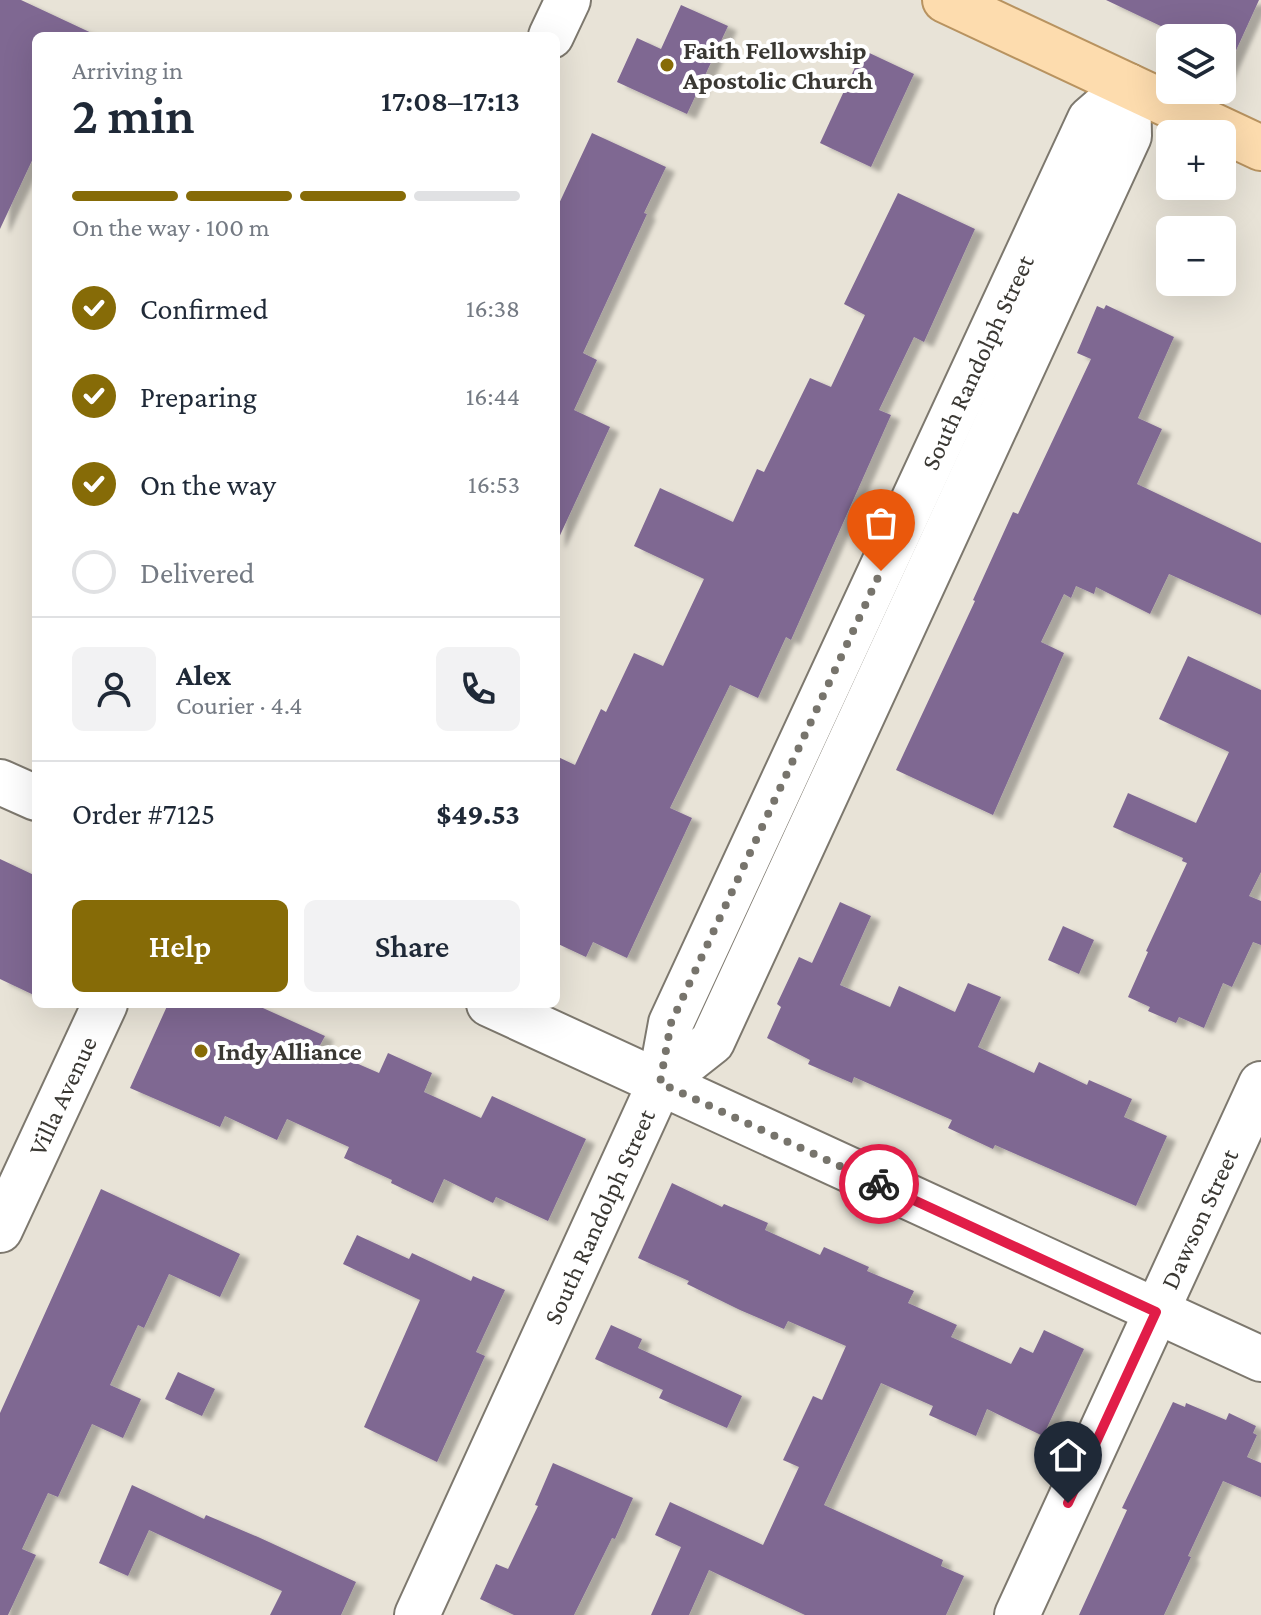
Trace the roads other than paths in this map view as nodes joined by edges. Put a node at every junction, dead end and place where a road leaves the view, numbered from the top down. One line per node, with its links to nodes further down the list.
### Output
1 (568, 0): 3 (street)
2 (945, 0): 4 (main road)
3 (553, 32)
4 (1128, 86): 5 (main road); 10 (street, South Randolph Street)
5 (1260, 144)
6 (0, 782): 7 (street)
7 (32, 796)
8 (103, 1008): 12 (street, Villa Avenue)
9 (498, 1008): 10 (street)
10 (660, 1083): 13 (street); 15 (street, South Randolph Street)
11 (1261, 1084): 13 (street, Dawson Street)
12 (0, 1230)
13 (1156, 1312): 14 (street); 16 (street, Dawson Street)
14 (1261, 1359)
15 (417, 1615)
16 (1017, 1615)

